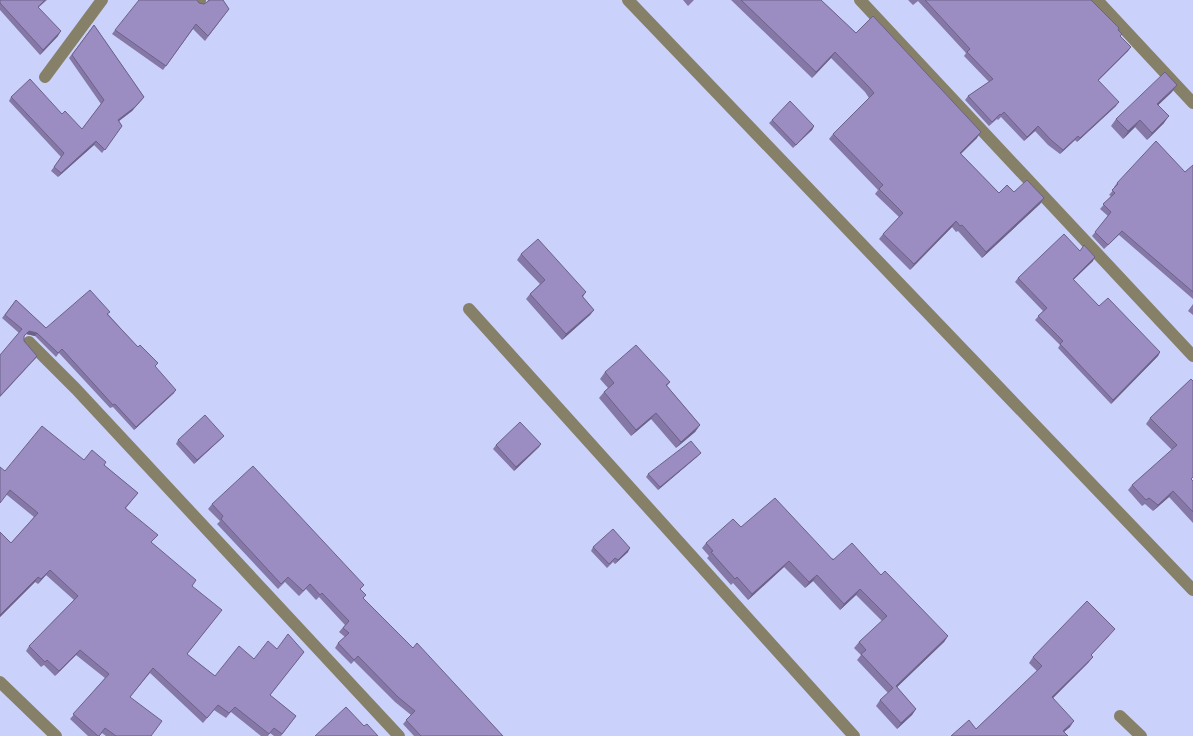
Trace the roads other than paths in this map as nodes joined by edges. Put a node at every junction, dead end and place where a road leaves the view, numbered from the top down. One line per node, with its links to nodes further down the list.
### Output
1 (102, 0): 5 (street)
2 (628, 0): 10 (street)
3 (860, 0): 9 (street)
4 (1097, 0): 6 (street)
5 (45, 77)
6 (1193, 103)
7 (469, 308): 15 (street)
8 (29, 342): 14 (street)
9 (1193, 356)
10 (1193, 590)
11 (0, 682): 13 (street)
12 (1120, 716): 16 (street)
13 (56, 736)
14 (399, 736)
15 (854, 736)
16 (1141, 736)

